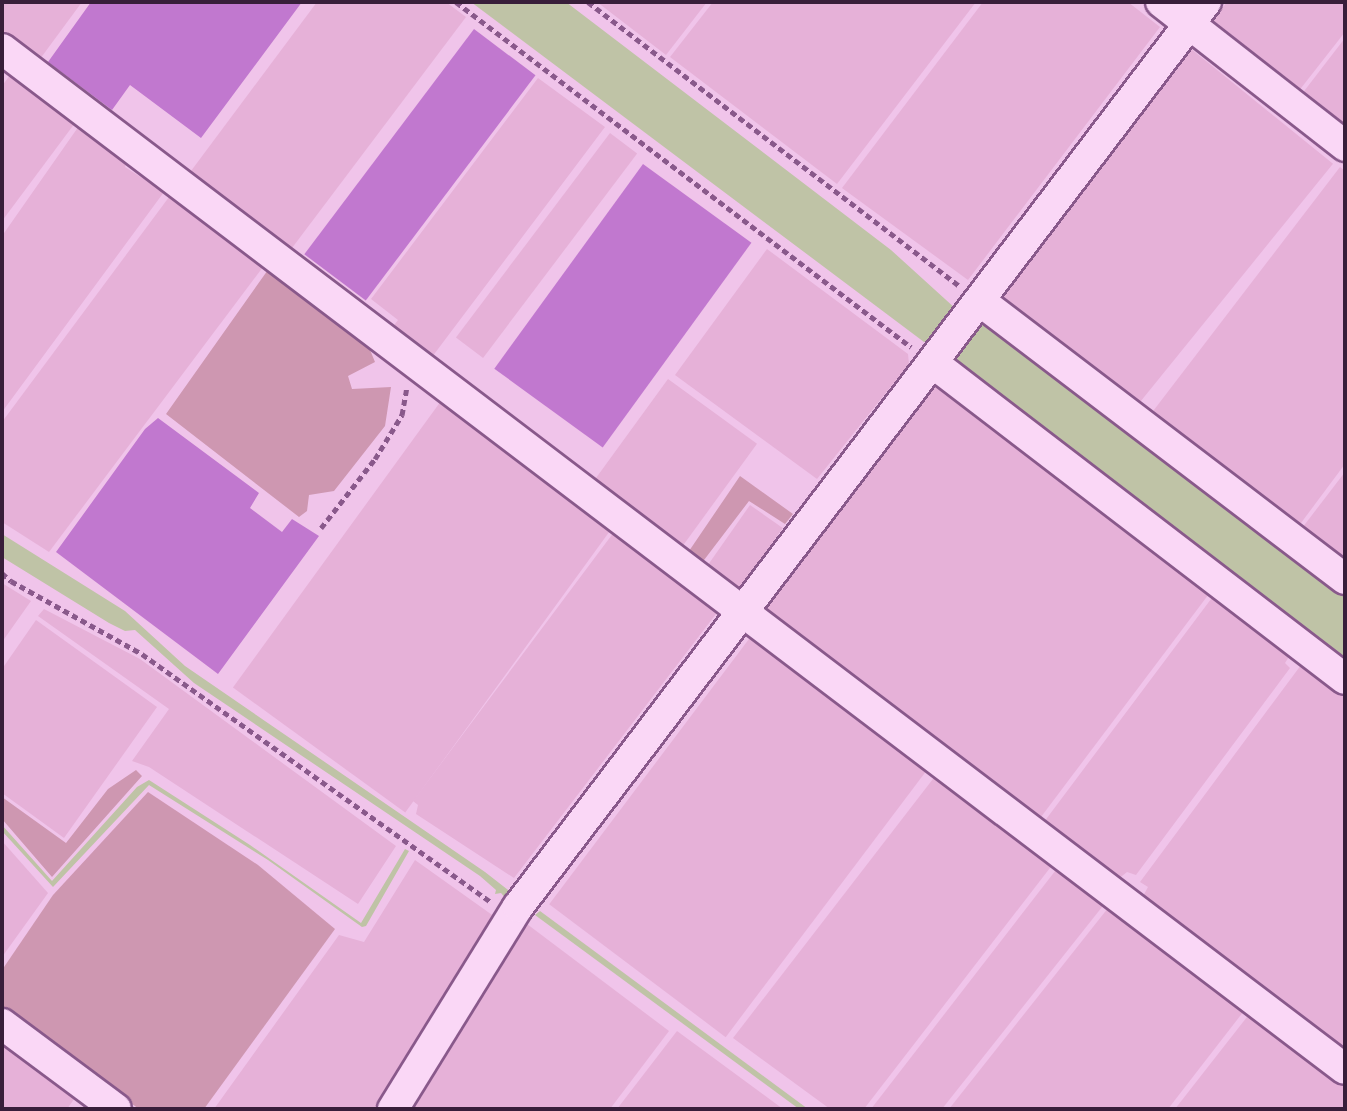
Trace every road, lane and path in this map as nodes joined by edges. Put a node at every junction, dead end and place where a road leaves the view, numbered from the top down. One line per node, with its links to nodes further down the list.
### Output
1 (456, 2): 9 (path)
2 (588, 2): 7 (path)
3 (1161, 2): 4 (street)
4 (1198, 13): 6 (street); 7 (street)
5 (2, 49): 8 (street)
6 (1345, 146)
7 (976, 306): 9 (street); 12 (street)
8 (399, 351): 10 (path); 13 (street)
9 (936, 358): 13 (street); 14 (street)
10 (321, 528)
11 (2, 573): 15 (path)
12 (1345, 579)
13 (745, 613): 15 (street); 17 (street)
14 (1345, 679)
15 (512, 917): 19 (street)
16 (2, 1024): 18 (street)
17 (1345, 1069)
18 (116, 1109)
19 (393, 1109)

